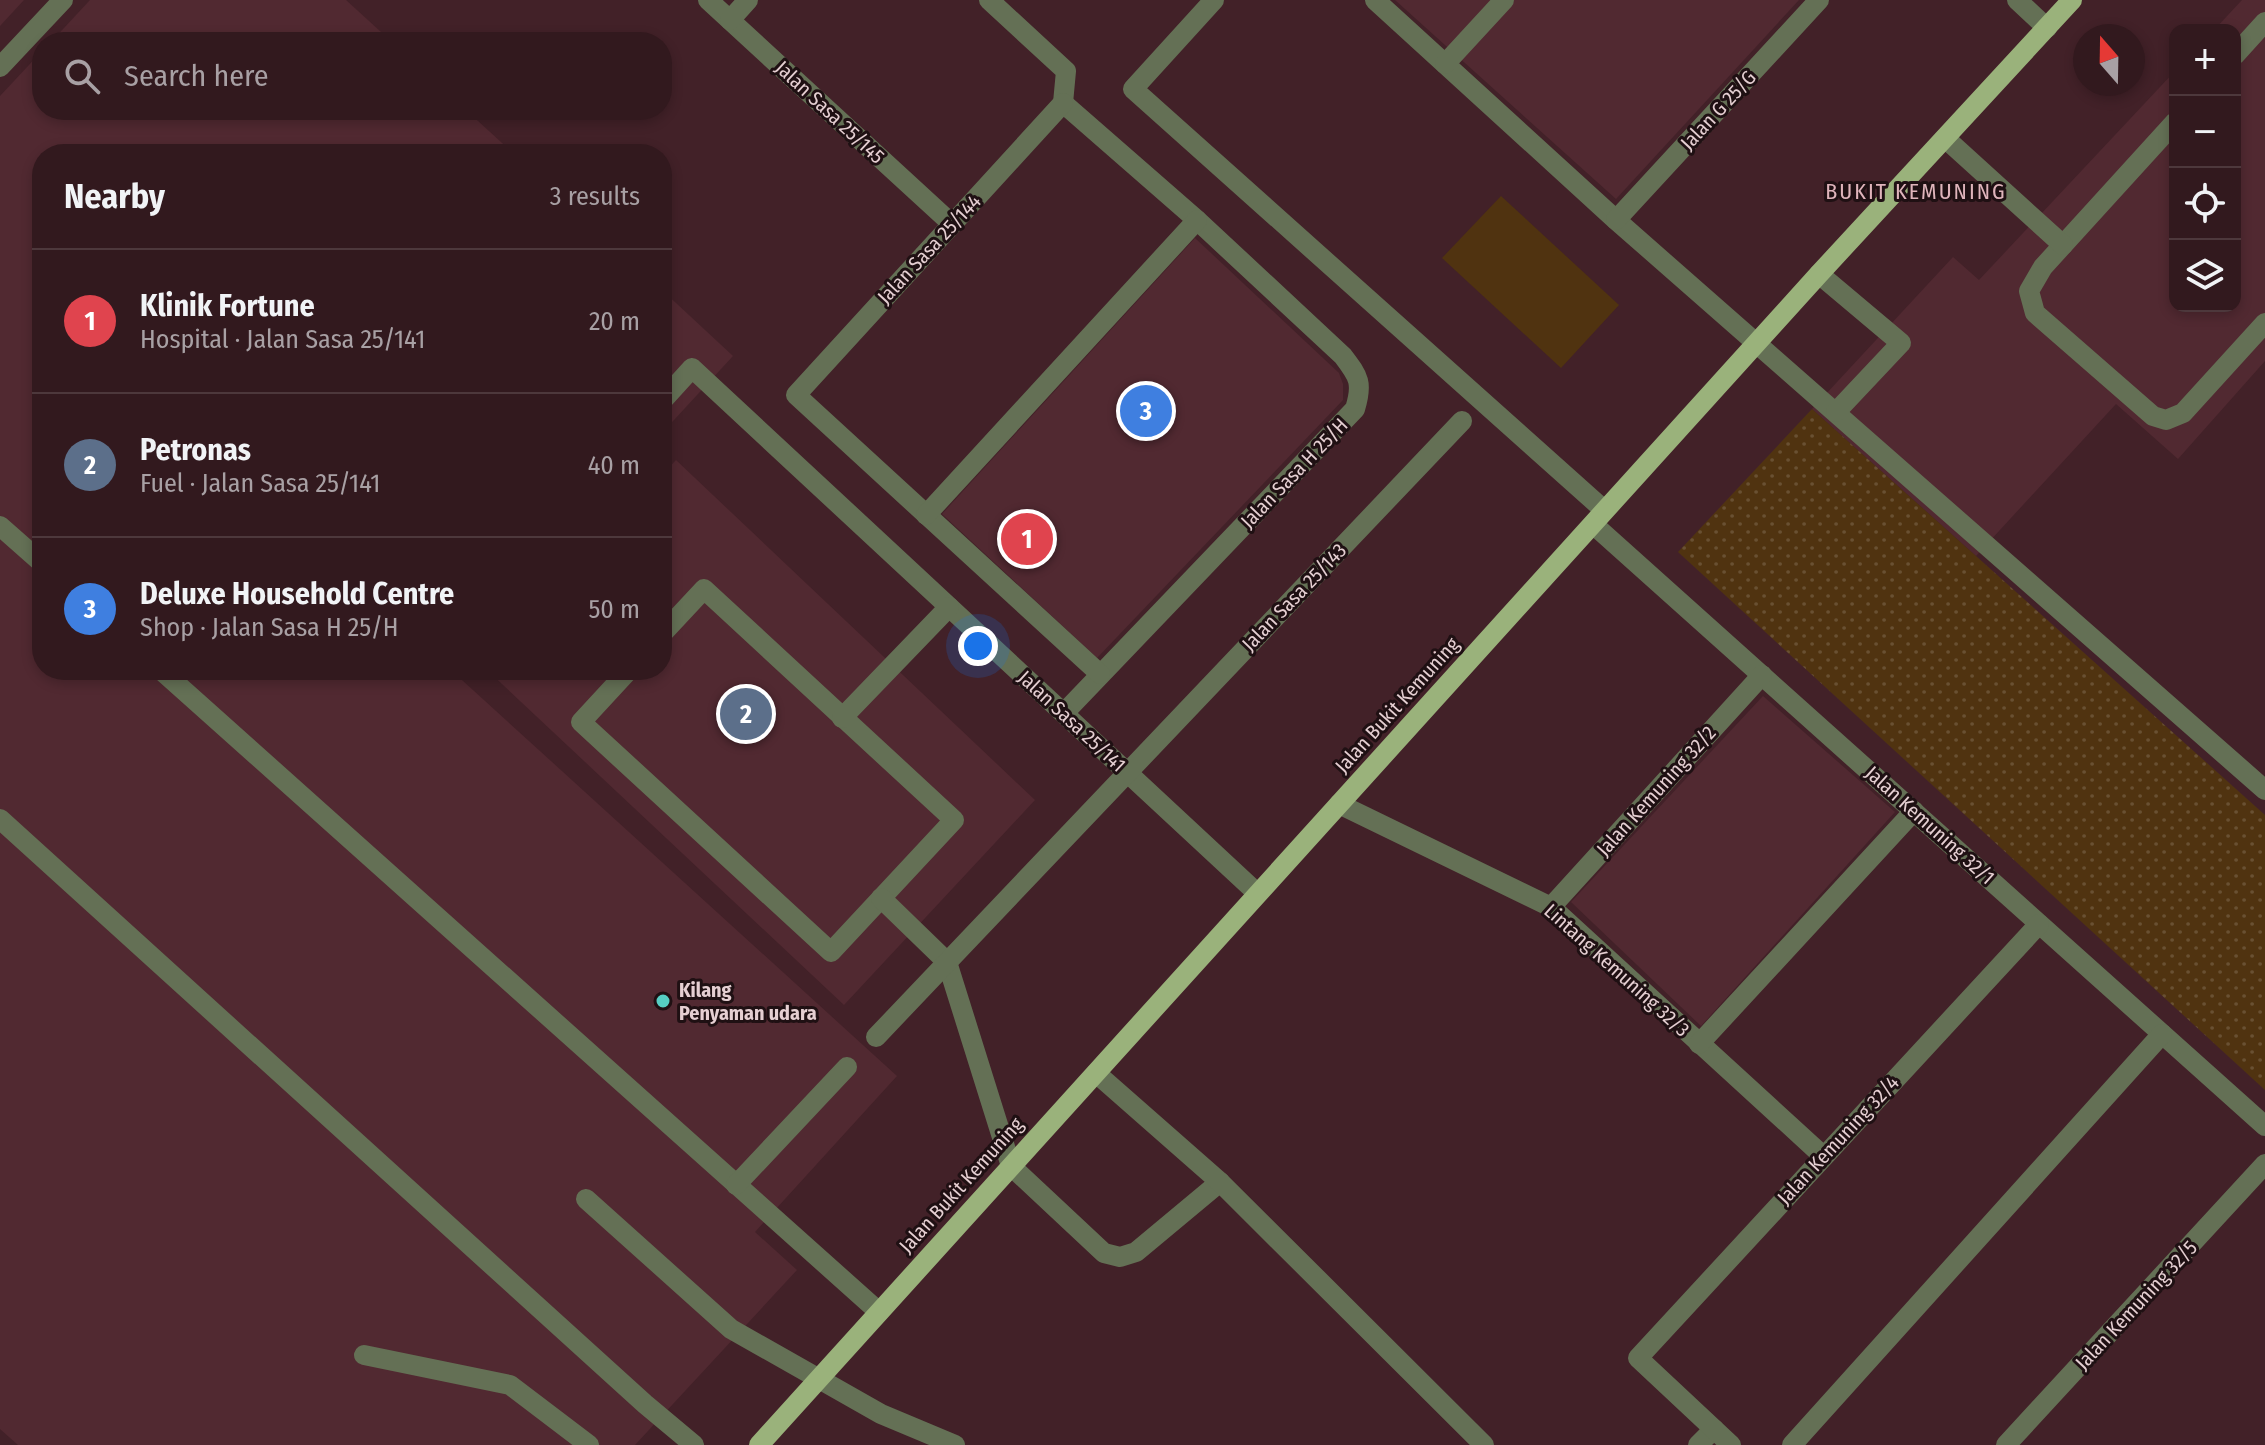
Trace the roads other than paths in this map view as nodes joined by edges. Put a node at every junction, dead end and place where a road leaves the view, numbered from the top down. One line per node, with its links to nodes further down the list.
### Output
1 (63, 0): 14 (street)
2 (708, 0): 11 (street, Jalan Sasa 25/145)
3 (748, 0): 11 (street)
4 (989, 0): 19 (street)
5 (1214, 0): 33 (street, Jalan Kemuning 32/1)
6 (1375, 0): 17 (street)
7 (1504, 0): 17 (street)
8 (1819, 0): 23 (street, Jalan G 25/G)
9 (2017, 0): 13 (street)
10 (2072, 0): 13 (main road, Jalan Bukit Kemuning)
11 (730, 20): 24 (street, Jalan Sasa 25/145)
12 (2265, 22): 16 (street)
13 (2047, 28): 21 (main road, Jalan Bukit Kemuning)
14 (33, 32)
15 (32, 33): 18 (street)
16 (2241, 48)
17 (1445, 64): 23 (street)
18 (0, 67)
19 (1063, 103): 22 (street, Jalan Sasa H 25/H); 24 (street, Jalan Sasa 25/144)
20 (2169, 129): 25 (street)
21 (1945, 138): 25 (street); 26 (main road, Jalan Bukit Kemuning)
22 (1197, 220): 32 (street); 38 (street, Jalan Sasa H 25/H)
23 (1616, 220): 28 (street)
24 (952, 224): 32 (street, Jalan Sasa 25/144)
25 (2063, 245): 27 (street)
26 (1819, 274): 28 (main road, Jalan Bukit Kemuning); 30 (street)
27 (2265, 323)
28 (1756, 343): 30 (street); 33 (main road, Jalan Bukit Kemuning)
29 (672, 390): 36 (street, Jalan Sasa 25/141)
30 (1836, 412): 45 (street)
31 (1462, 421): 44 (street, Jalan Sasa 25/143)
32 (926, 515): 38 (street)
33 (1599, 518): 39 (street, Jalan Kemuning 32/1); 46 (main road, Jalan Bukit Kemuning)
34 (0, 526): 35 (street)
35 (32, 554)
36 (949, 607): 42 (street, Jalan Sasa 25/141); 43 (street)
37 (672, 623): 43 (street)
38 (1100, 674): 42 (street, Jalan Sasa H 25/H)
39 (1762, 675): 47 (street, Jalan Kemuning 32/1); 51 (street, Jalan Kemuning 32/2)
40 (172, 680): 64 (street)
41 (620, 680): 50 (street)
42 (1064, 713): 44 (street, Jalan Sasa 25/141)
43 (842, 718): 50 (street)
44 (1127, 773): 49 (street, Jalan Sasa 25/141); 53 (street, Jalan Sasa 25/143)
45 (2265, 790)
46 (1339, 804): 49 (main road, Jalan Bukit Kemuning); 51 (street, Lintang Kemuning 32/3)
47 (1914, 811): 52 (street, Jalan Kemuning 32/1); 56 (street)
48 (0, 819): 71 (street)
49 (1257, 893): 58 (main road, Jalan Bukit Kemuning)
50 (881, 898): 53 (street)
51 (1551, 907): 56 (street, Lintang Kemuning 32/3)
52 (2039, 924): 54 (street, Jalan Kemuning 32/1); 60 (street, Jalan Kemuning 32/4)
53 (947, 962): 55 (street, Jalan Sasa 25/143); 62 (street)
54 (2162, 1034): 59 (street, Jalan Kemuning 32/1); 77 (street)
55 (876, 1037)
56 (1699, 1044): 60 (street, Lintang Kemuning 32/3)
57 (847, 1067): 64 (street)
58 (1096, 1073): 62 (main road, Jalan Bukit Kemuning); 63 (street)
59 (2265, 1126)
60 (1823, 1156): 69 (street, Jalan Kemuning 32/4)
61 (2265, 1164): 78 (street, Jalan Kemuning 32/5)
62 (1011, 1166): 63 (street); 66 (main road, Jalan Bukit Kemuning)
63 (1220, 1182): 74 (street)
64 (736, 1185): 66 (street)
65 (586, 1199): 68 (street)
66 (879, 1312): 68 (main road, Jalan Bukit Kemuning)
67 (364, 1355): 70 (street)
68 (819, 1379): 72 (main road, Jalan Bukit Kemuning); 73 (street)
69 (1714, 1429): 75 (street); 76 (street)
70 (589, 1445)
71 (694, 1445)
72 (759, 1445)
73 (955, 1445)
74 (1484, 1445)
75 (1698, 1445)
76 (1731, 1445)
77 (1792, 1445)
78 (2006, 1445)

